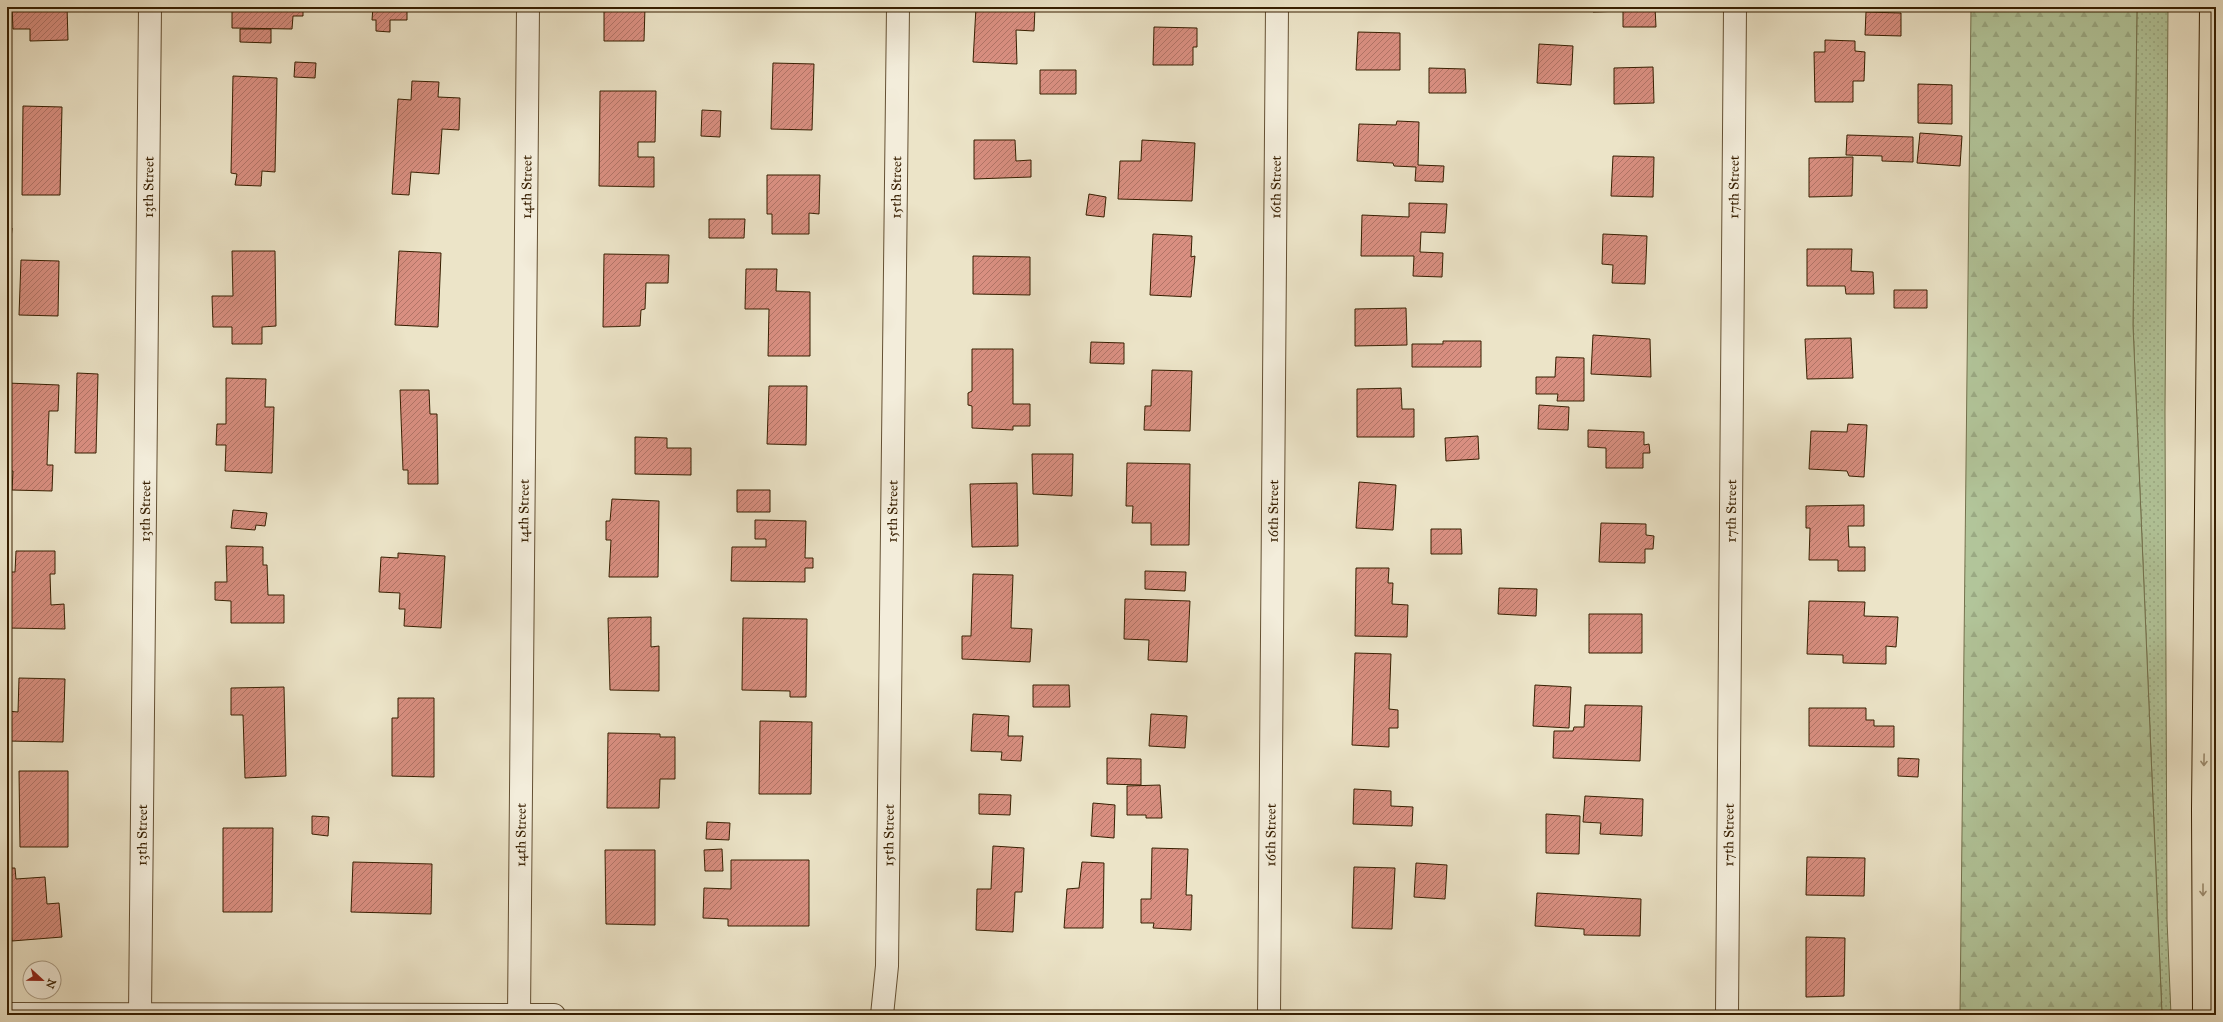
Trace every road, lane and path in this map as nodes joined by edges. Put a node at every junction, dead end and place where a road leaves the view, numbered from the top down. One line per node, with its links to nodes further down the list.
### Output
1 (150, 7): 8 (street, 13th Street)
2 (528, 7): 9 (street, 14th Street)
3 (898, 7): 11 (street, 15th Street)
4 (1277, 7): 12 (street, 16th Street)
5 (1735, 7): 13 (street, 17th Street)
6 (2211, 7): 14 (highway, one-way to 14)
7 (7, 1014): 8 (street)
8 (140, 1015): 9 (street)
9 (519, 1015): 10 (street)
10 (554, 1015)
11 (882, 1015)
12 (1269, 1015)
13 (1727, 1015)
14 (2204, 1015)

